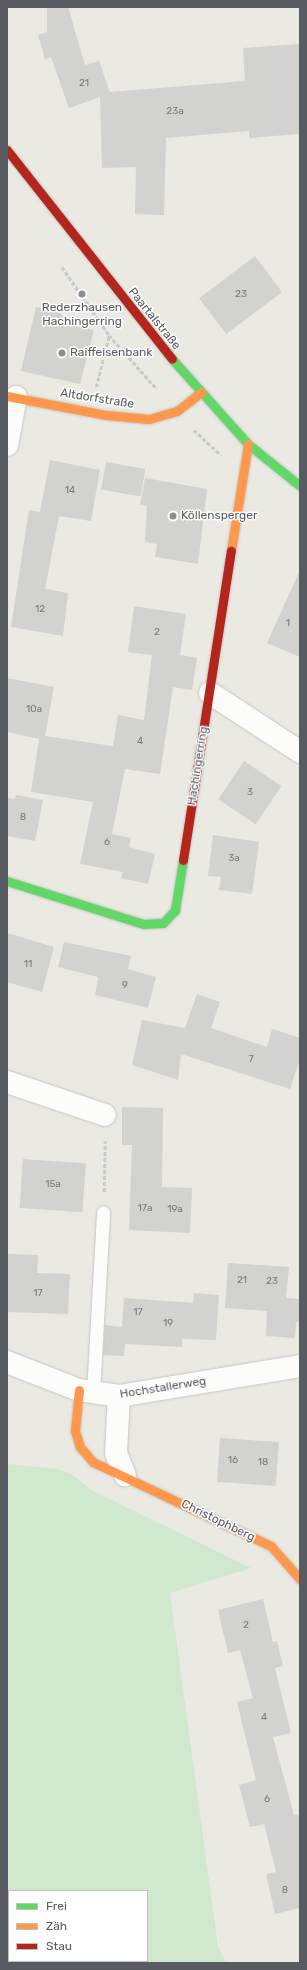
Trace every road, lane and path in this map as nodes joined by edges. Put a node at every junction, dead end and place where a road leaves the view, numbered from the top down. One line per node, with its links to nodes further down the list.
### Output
1 (7, 150): 4 (street, Paartalstraße)
2 (109, 335): 3 (path)
3 (96, 385)
4 (201, 392): 5 (street, Altdorfstraße); 6 (street, Paartalstraße)
5 (12, 397): 7 (street)
6 (248, 444): 8 (street, Paartalstraße); 9 (street, Hachingerring)
7 (7, 446)
8 (300, 486)
9 (210, 693): 10 (street); 11 (street, Hachingerring)
10 (300, 752)
11 (7, 881)
12 (7, 1082): 13 (street)
13 (105, 1116): 14 (path)
14 (104, 1212): 17 (lane)
15 (7, 1362): 17 (street, Hochstallerweg)
16 (300, 1366): 18 (street, Hochstallerweg)
17 (86, 1392): 18 (street, Hochstallerweg); 19 (street, Christophberg)
18 (118, 1396): 19 (street)
19 (125, 1475): 20 (street, Christophberg)
20 (300, 1579)

